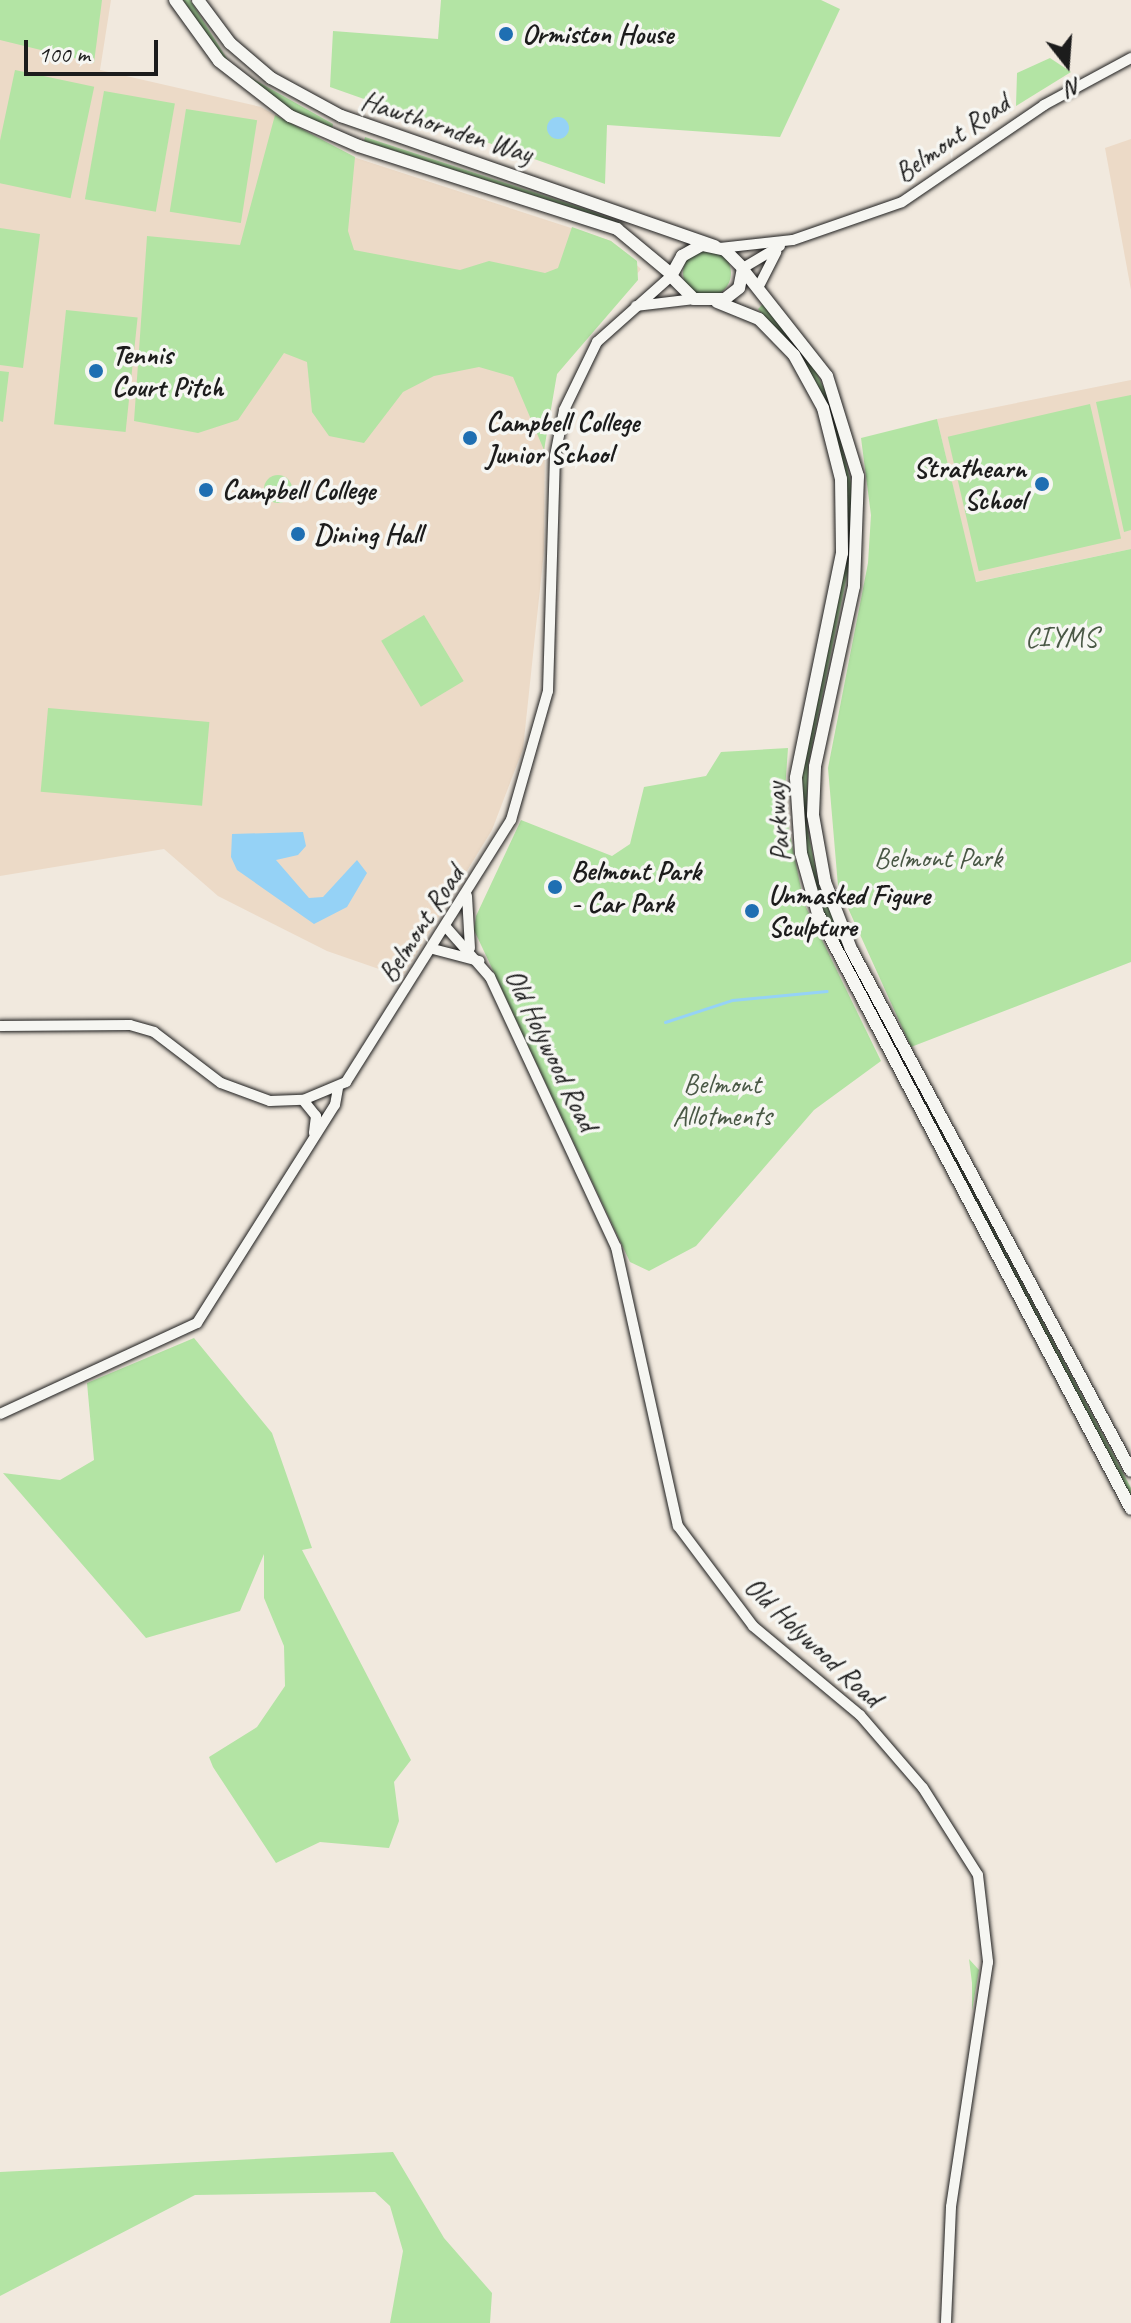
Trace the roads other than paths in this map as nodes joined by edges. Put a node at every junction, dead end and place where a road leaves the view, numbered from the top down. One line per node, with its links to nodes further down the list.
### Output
1 (175, 0): 7 (highway, Hawthornden Way)
2 (198, 0): 5 (highway, Hawthornden Way)
3 (1131, 58): 4 (main road, Belmont Road)
4 (788, 242): 5 (main road, Belmont Road); 6 (main road, Belmont Road); 8 (main road)
5 (717, 247): 6 (highway); 7 (highway)
6 (744, 270): 8 (highway, Parkway); 10 (highway)
7 (670, 274): 9 (highway); 11 (main road, Belmont Road)
8 (760, 284): 22 (highway, Parkway)
9 (694, 299): 10 (highway); 11 (main road)
10 (717, 302): 23 (highway, Parkway)
11 (634, 307): 12 (main road, Belmont Road)
12 (467, 896): 13 (main road, Belmont Road); 14 (main road)
13 (446, 927): 14 (main road, Old Holywood Road); 15 (main road, Belmont Road)
14 (470, 948): 16 (main road, Old Holywood Road)
15 (433, 949): 16 (main road); 18 (main road, Belmont Road)
16 (481, 962): 24 (main road, Old Holywood Road)
17 (0, 1026): 19 (main road)
18 (338, 1088): 19 (main road); 20 (main road, Belmont Road)
19 (303, 1100): 20 (main road)
20 (313, 1138): 21 (main road, Belmont Road)
21 (0, 1414)
22 (1131, 1471)
23 (1131, 1509)
24 (946, 2323)

